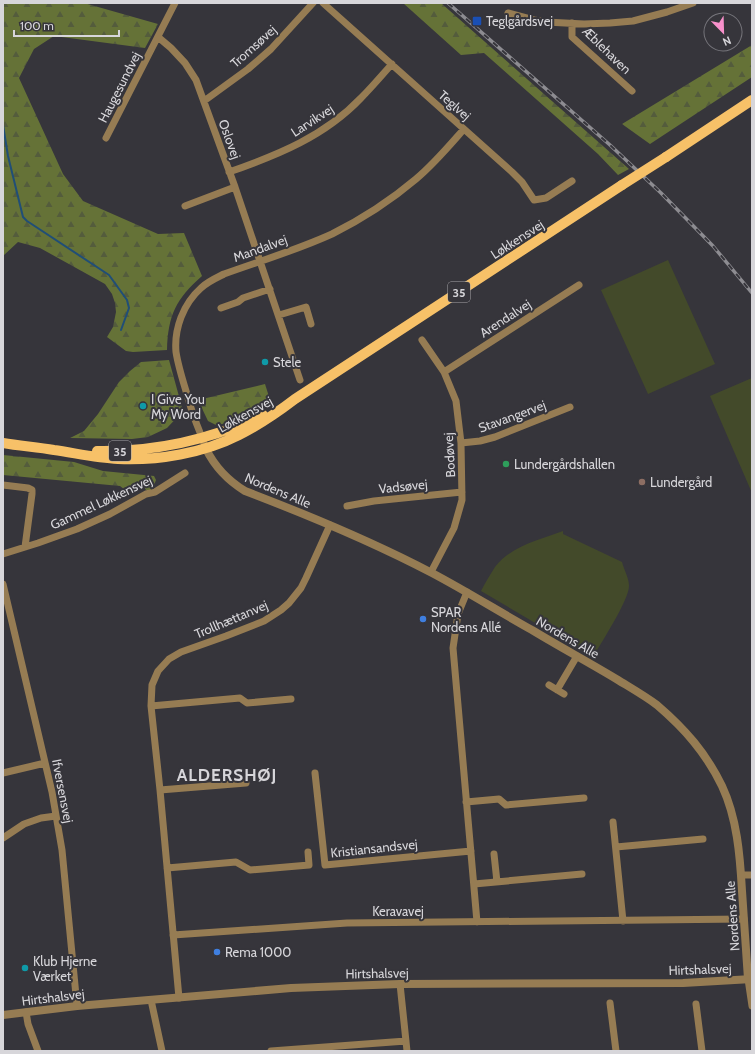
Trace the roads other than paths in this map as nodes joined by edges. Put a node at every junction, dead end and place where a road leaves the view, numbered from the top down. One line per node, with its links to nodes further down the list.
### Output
1 (175, 3): 7 (street, Haugesundvej)
2 (313, 3): 10 (street, Tromsøvej)
3 (323, 3): 8 (street, Teglvej)
4 (693, 3): 6 (street)
5 (508, 13): 6 (street)
6 (572, 24): 9 (street, Æblehaven)
7 (158, 37): 10 (street, Oslovej); 13 (street, Haugesundvej)
8 (392, 64): 12 (street, Teglvej); 14 (street, Larvikvej)
9 (632, 91)
10 (204, 100): 14 (street, Oslovej)
11 (752, 100): 27 (main road, Løkkensvej / 35, bridge)
12 (464, 129): 15 (street, Teglvej); 18 (street, Mandalvej)
13 (106, 138)
14 (230, 172): 16 (street, Oslovej)
15 (572, 181)
16 (235, 188): 17 (street); 18 (street, Oslovej)
17 (185, 206)
18 (260, 261): 20 (street, Oslovej); 29 (street, Mandalvej)
19 (579, 285): 25 (street, Arendalvej)
20 (270, 288): 21 (street); 22 (street, Oslovej)
21 (221, 308)
22 (279, 315): 23 (street); 26 (street, Oslovej)
23 (311, 324)
24 (422, 340): 25 (street, Bodøvej)
25 (444, 372): 30 (street, Bodøvej)
26 (300, 380)
27 (295, 399): 29 (main road, Løkkensvej / 35); 32 (main road, Løkkensvej / 35)
28 (570, 407): 30 (street, Stavangervej)
29 (202, 438): 32 (street, Mandalvej); 33 (main road, 35)
30 (461, 443): 36 (street, Bodøvej)
31 (3, 444): 33 (main road, 35)
32 (206, 449): 33 (main road, 35); 38 (street, Nordens Alle)
33 (54, 450)
34 (185, 473): 39 (street, Gammel Løkkensvej)
35 (3, 485): 39 (street, Gammel Løkkensvej)
36 (462, 492): 37 (street, Vadsøvej); 41 (street, Bodøvej)
37 (347, 506)
38 (330, 525): 41 (street, Nordens Alle); 49 (street, Trollhættanvej)
39 (25, 547): 40 (street, Gammel Løkkensvej)
40 (3, 554)
41 (431, 572): 43 (street, Nordens Alle)
42 (3, 584): 50 (street, Ifversensvej)
43 (467, 592): 44 (street, Nordens Alle); 56 (street)
44 (576, 656): 46 (street); 67 (street, Nordens Alle)
45 (550, 685): 46 (street)
46 (557, 690): 47 (street)
47 (564, 694)
48 (291, 699): 49 (street)
49 (152, 706): 54 (street, Trollhættanvej)
50 (45, 763): 51 (street); 57 (street, Ifversensvej)
51 (3, 773)
52 (315, 773): 62 (street, Kristiansandsvej)
53 (246, 783): 54 (street)
54 (160, 790): 65 (street, Trollhættanvej)
55 (584, 798): 56 (street)
56 (466, 802): 62 (street)
57 (56, 816): 59 (street); 81 (street, Ifversensvej)
58 (613, 822): 61 (street)
59 (3, 838)
60 (703, 839): 61 (street)
61 (616, 847): 72 (street)
62 (471, 851): 70 (street)
63 (308, 852): 65 (street)
64 (494, 854): 69 (street)
65 (167, 868): 74 (street, Trollhættanvej)
66 (582, 874): 69 (street)
67 (741, 875): 68 (street); 71 (street, Nordens Alle)
68 (752, 875)
69 (497, 882): 70 (street)
70 (474, 884): 73 (street)
71 (744, 919): 72 (street, Keravavej); 75 (street, Nordens Alle)
72 (623, 921): 73 (street, Keravavej)
73 (477, 922): 74 (street, Keravavej)
74 (173, 935): 77 (street, Trollhættanvej)
75 (750, 979): 76 (street, Hirtshalsvej); 82 (street)
76 (400, 984): 77 (street, Hirtshalsvej); 85 (street)
77 (179, 998): 78 (street, Hirtshalsvej)
78 (150, 1000): 81 (street, Hirtshalsvej); 89 (street)
79 (610, 1003): 92 (street)
80 (696, 1004): 93 (street)
81 (77, 1006): 83 (street, Hirtshalsvej)
82 (752, 1006)
83 (26, 1012): 84 (street, Hirtshalsvej); 88 (street)
84 (3, 1015)
85 (406, 1041): 86 (street); 91 (street)
86 (362, 1048): 87 (street)
87 (318, 1049): 90 (street)
88 (38, 1051)
89 (162, 1051)
90 (271, 1051)
91 (407, 1051)
92 (616, 1051)
93 (702, 1051)

